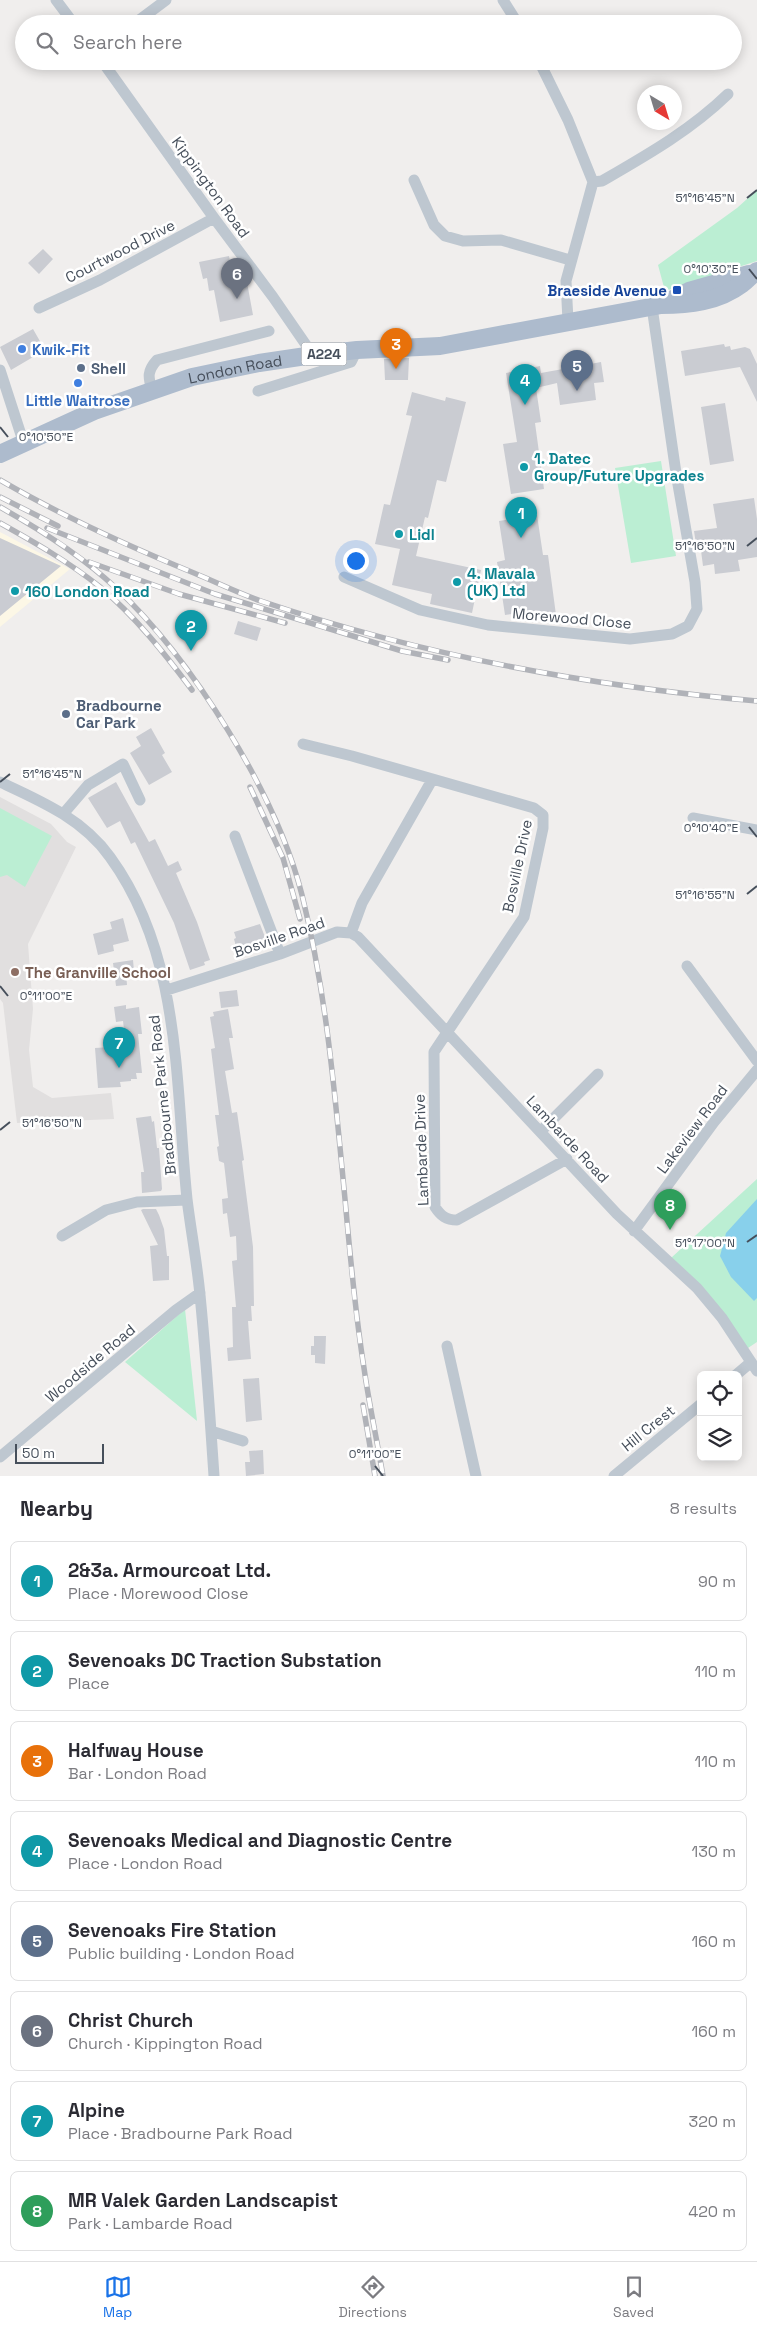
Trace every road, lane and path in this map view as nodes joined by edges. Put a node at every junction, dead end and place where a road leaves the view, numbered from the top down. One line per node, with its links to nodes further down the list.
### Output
1 (56, 0): 4 (street)
2 (166, 0): 5 (street)
3 (503, 0): 6 (street)
4 (67, 15)
5 (146, 15)
6 (512, 15)
7 (108, 70): 12 (street, Kippington Road)
8 (543, 70): 11 (street)
9 (728, 94): 11 (street)
10 (414, 180): 13 (street)
11 (593, 182): 13 (street)
12 (214, 218): 16 (street, Courtwood Drive); 20 (street, Kippington Road)
13 (570, 260): 17 (street)
14 (756, 272): 15 (main road, London Road / A224)
15 (656, 306): 17 (main road, London Road / A224); 26 (street, Morewood Close)
16 (39, 308)
17 (568, 321): 19 (main road, London Road / A224)
18 (269, 332): 22 (street)
19 (357, 350): 20 (main road, London Road / A224); 23 (street)
20 (312, 355): 22 (main road, London Road / A224)
21 (0, 370): 24 (street)
22 (152, 390): 24 (main road, London Road / A224)
23 (258, 390)
24 (24, 444): 25 (main road, London Road / A224)
25 (0, 454)
26 (344, 577)
27 (302, 744): 28 (street, Bosville Drive)
28 (432, 780): 35 (street); 39 (street, Bosville Drive)
29 (0, 782): 31 (street, Bradbourne Park Road)
30 (140, 800): 31 (street)
31 (64, 813): 38 (street, Bradbourne Park Road)
32 (693, 818): 33 (street)
33 (757, 830)
34 (235, 836): 36 (street)
35 (350, 933): 36 (street, Bosville Road); 39 (street, Lambarde Road)
36 (280, 954): 38 (street, Bosville Road)
37 (687, 966): 40 (street)
38 (167, 990): 45 (street, Bradbourne Park Road)
39 (447, 1033): 43 (street, Lambarde Road); 44 (street, Lambarde Drive)
40 (757, 1061)
41 (757, 1070): 46 (street, Lakeview Road)
42 (598, 1074): 43 (street)
43 (541, 1131): 44 (street, Lambarde Road)
44 (567, 1160): 46 (street, Lambarde Road)
45 (187, 1200): 47 (street); 48 (street, Bradbourne Park Road)
46 (634, 1231): 50 (street, Lambarde Road)
47 (62, 1236)
48 (200, 1293): 53 (street, Bradbourne Park Road); 55 (street, Woodside Road)
49 (447, 1346): 57 (street)
50 (754, 1367): 51 (street)
51 (742, 1372)
52 (697, 1407): 58 (street, Hill Crest)
53 (211, 1430): 54 (street); 56 (street, Bradbourne Park Road)
54 (243, 1441)
55 (0, 1457)
56 (214, 1476)
57 (476, 1476)
58 (614, 1476)

